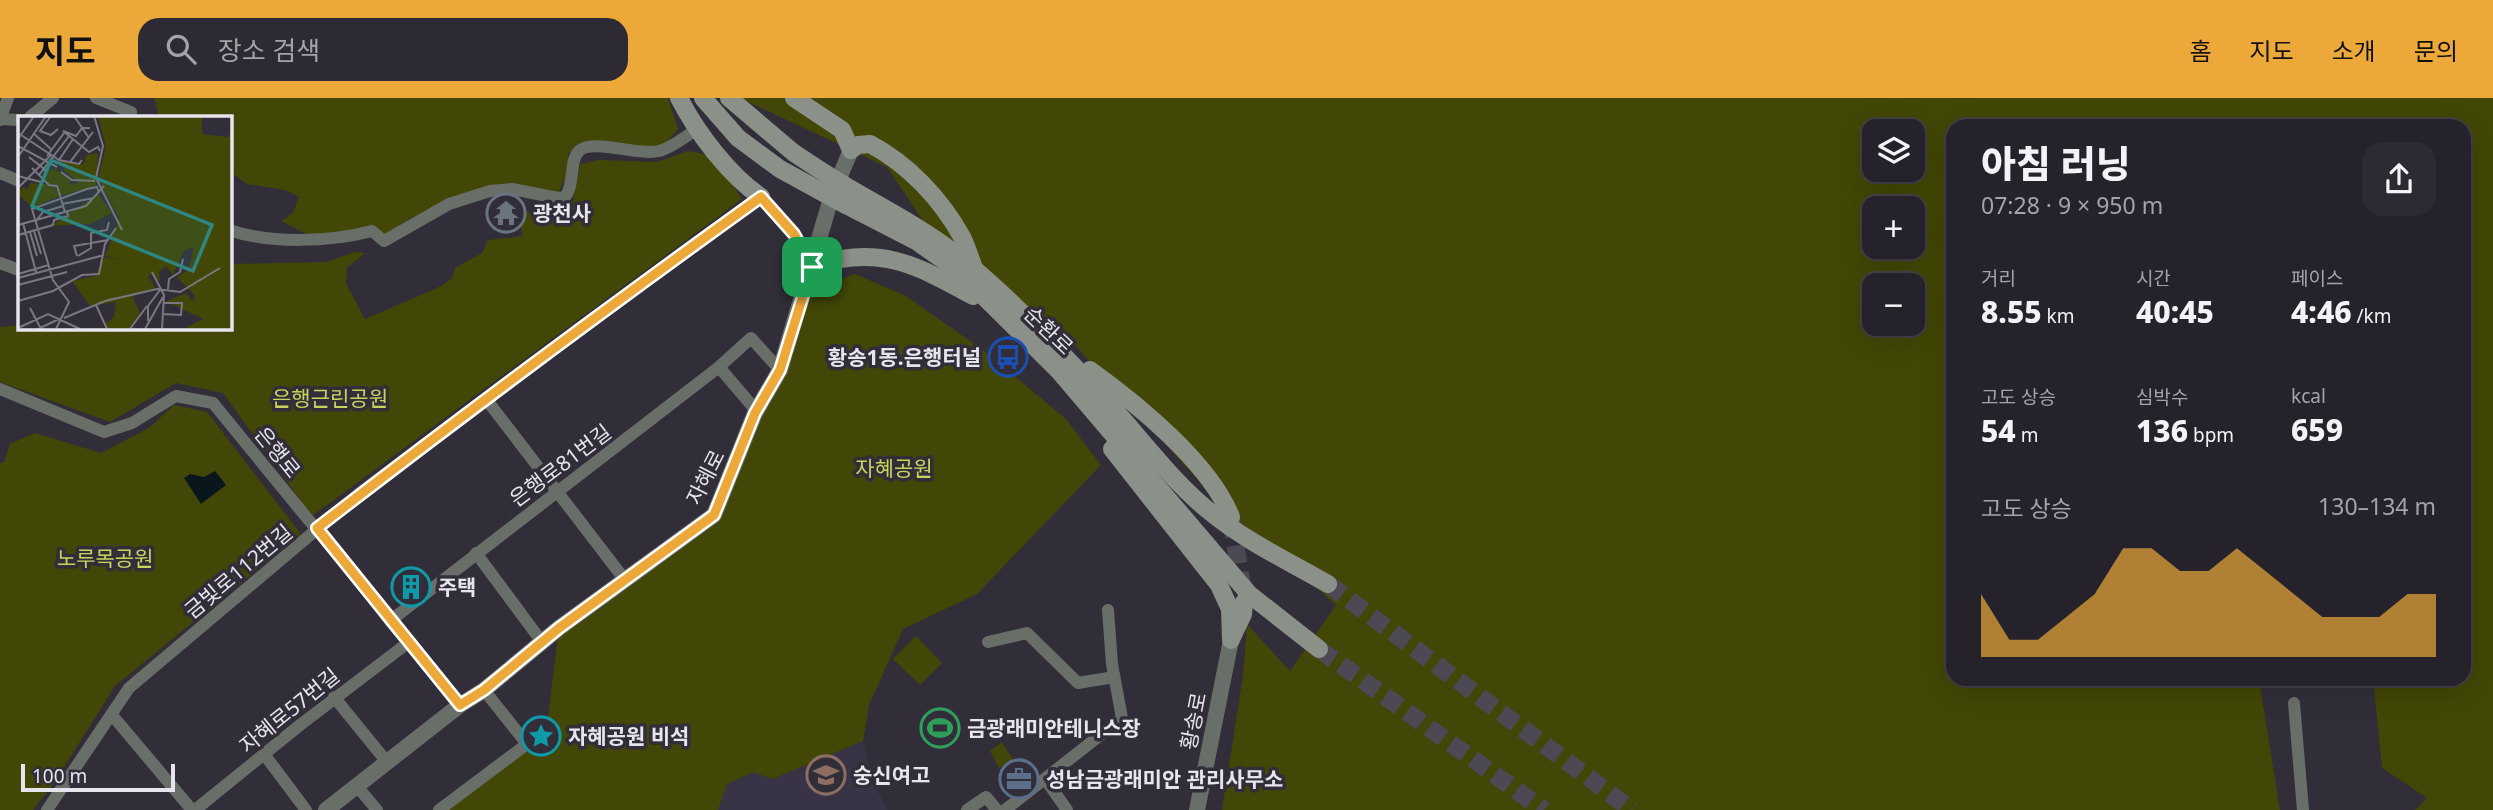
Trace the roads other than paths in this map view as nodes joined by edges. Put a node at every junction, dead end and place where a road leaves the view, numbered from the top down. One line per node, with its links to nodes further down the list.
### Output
1 (8, 98): 11 (street)
2 (52, 98): 9 (street)
3 (96, 98): 10 (street)
4 (124, 98): 10 (street)
5 (679, 98): 13 (main road)
6 (704, 98): 23 (main road, 순환로, bridge)
7 (729, 98): 22 (main road, 순환로, bridge)
8 (794, 98): 14 (main road)
9 (31, 116)
10 (131, 116)
11 (0, 120): 12 (street)
12 (18, 120)
13 (697, 129): 17 (main road); 18 (street)
14 (851, 150): 20 (street, 자혜로); 22 (main road)
15 (0, 173): 16 (street)
16 (18, 181)
17 (761, 197): 20 (street); 29 (street, 금빛로112번길)
18 (231, 231)
19 (0, 263): 21 (street)
20 (812, 267): 23 (main road); 26 (street, 자혜로)
21 (18, 271)
22 (975, 271): 24 (main road, 순환로)
23 (991, 306): 27 (main road, 순환로)
24 (1048, 340): 32 (main road); 36 (main road, 순환로)
25 (719, 367): 26 (street, 은행로81번길); 30 (street); 31 (street, 은행로81번길)
26 (780, 370): 30 (street, 자혜로)
27 (1058, 370): 40 (main road); 44 (main road, 순환로)
28 (0, 389): 33 (street, 은행로)
29 (486, 399): 31 (street); 33 (street, 금빛로112번길)
30 (755, 413): 35 (street, 자혜로)
31 (557, 492): 34 (street, 은행로81번길); 35 (street)
32 (1231, 517)
33 (317, 528): 39 (street, 은행로); 50 (street, 금빛로112번길)
34 (476, 553): 39 (street, 은행로81번길); 42 (street)
35 (625, 580): 42 (street, 자혜로)
36 (1328, 584)
37 (1244, 602): 40 (main road)
38 (1108, 610): 45 (street)
39 (390, 621): 41 (street, 은행로)
40 (1231, 640): 55 (street, 황송로)
41 (409, 642): 47 (street, 자혜로57번길); 49 (street, 은행로)
42 (542, 642): 46 (street, 자혜로)
43 (988, 642): 45 (street)
44 (1319, 649)
45 (1114, 677): 53 (street)
46 (484, 690): 49 (street, 자혜로); 61 (street)
47 (334, 697): 51 (street, 자혜로57번길); 52 (street)
48 (2294, 703): 66 (street)
49 (460, 705): 52 (street, 자혜로)
50 (112, 715): 56 (street, 금빛로112번길); 57 (street)
51 (264, 754): 57 (street, 자혜로57번길); 58 (street)
52 (387, 762): 54 (street, 자혜로)
53 (1046, 780): 64 (street); 65 (street)
54 (356, 785): 59 (street, 자혜로); 60 (street)
55 (1194, 807)
56 (47, 810)
57 (194, 810)
58 (306, 810)
59 (326, 810)
60 (377, 810)
61 (439, 810)
62 (967, 810): 63 (street)
63 (997, 810)
64 (1005, 810)
65 (1067, 810)
66 (2303, 810)

